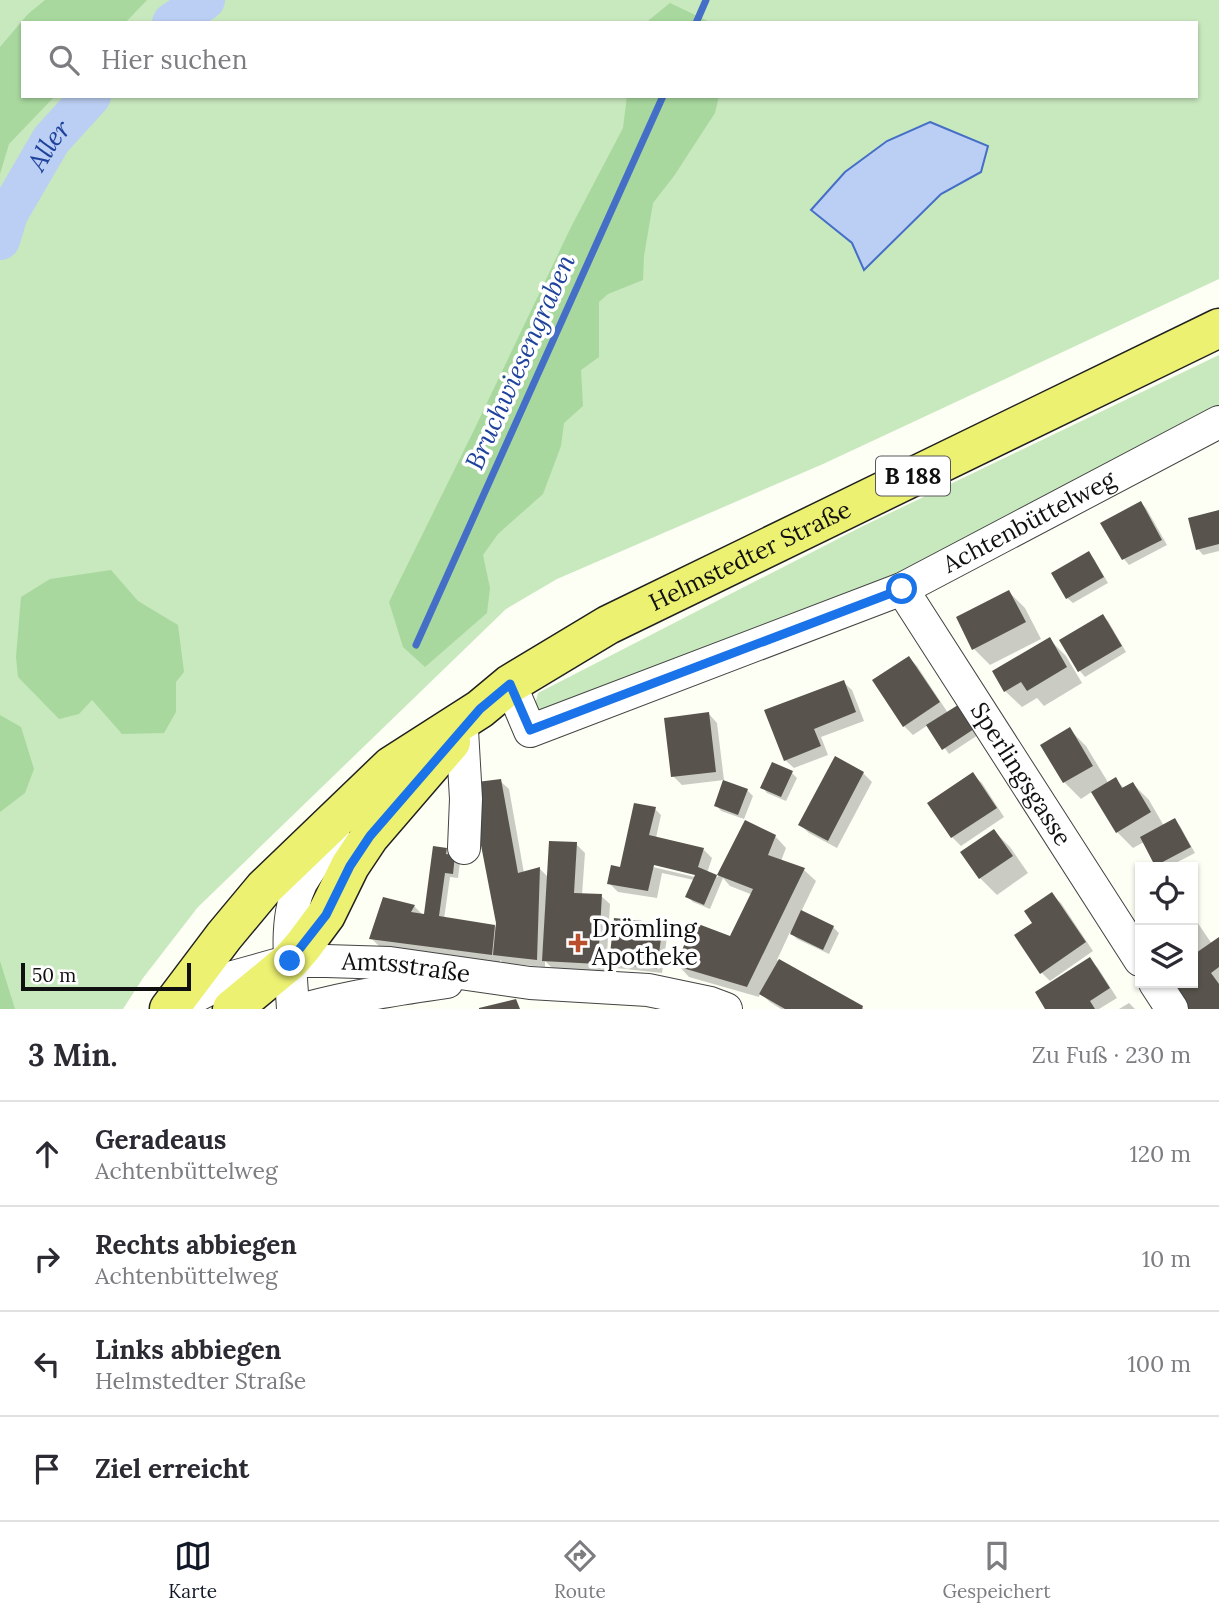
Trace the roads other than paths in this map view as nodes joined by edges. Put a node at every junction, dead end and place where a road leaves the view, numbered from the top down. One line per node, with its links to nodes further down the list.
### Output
1 (1219, 328): 4 (main road, Helmstedter Straße / B 188)
2 (1219, 422): 3 (street, Achtenbüttelweg)
3 (902, 589): 4 (street, Achtenbüttelweg); 8 (street, Sperlingsgasse)
4 (510, 684): 5 (main road, Helmstedter Straße / B 188)
5 (471, 719): 6 (main road, Helmstedter Straße / B 188); 7 (street); 9 (main road, Helmstedter Straße / B 188)
6 (391, 766): 9 (street, Helmstedter Straße / B 188); 14 (main road, Helmstedter Straße / B 188)
7 (464, 848)
8 (1135, 952)
9 (308, 961): 10 (street, Amtsstraße); 13 (street, Helmstedter Straße); 15 (street); 16 (main road, Helmstedter Straße / B 188); 17 (street, Helmstedter Straße / B 188)
10 (483, 976): 12 (street, Amtsstraße); 13 (street, Amtsstraße)
11 (1158, 988): 19 (street)
12 (535, 996): 18 (street, Amtsstraße)
13 (321, 1007)
14 (169, 1009)
15 (175, 1009)
16 (232, 1009)
17 (293, 1009)
18 (726, 1009)
19 (1172, 1009)

